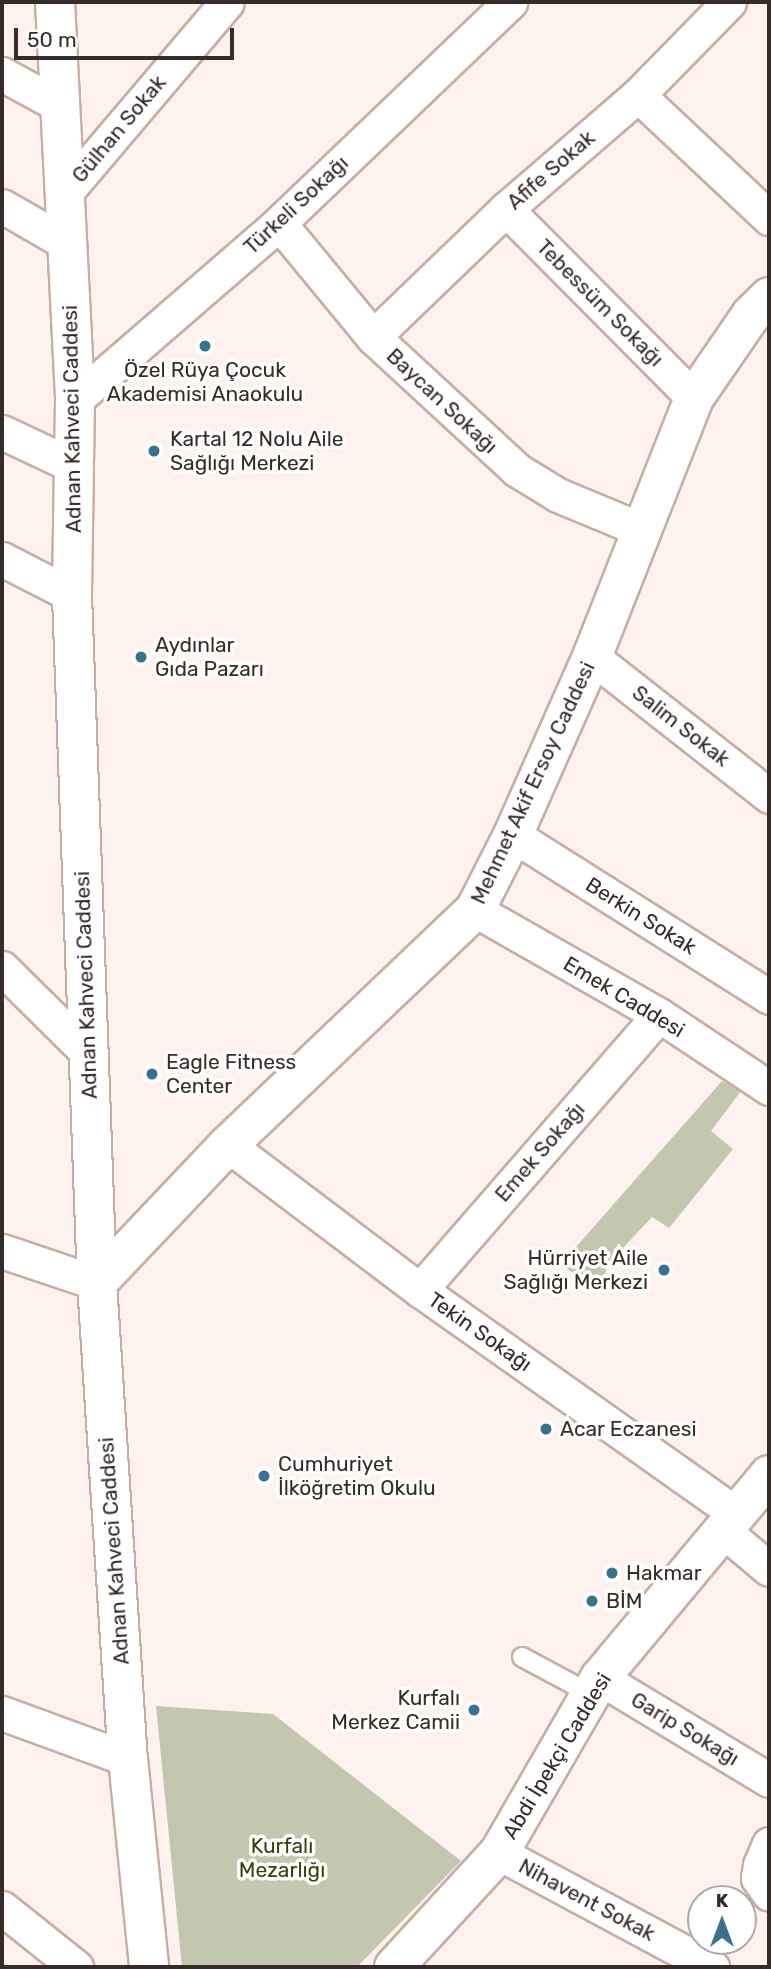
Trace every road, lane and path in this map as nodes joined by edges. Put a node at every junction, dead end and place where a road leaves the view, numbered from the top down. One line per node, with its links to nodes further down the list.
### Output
1 (55, 2): 7 (main road, Adnan Kahveci Caddesi)
2 (227, 2): 8 (street, Gülhan Sokak)
3 (510, 2): 12 (street, Türkeli Sokağı)
4 (729, 2): 6 (street, Afife Sokak)
5 (2, 74): 7 (street)
6 (638, 95): 10 (street, Afife Sokak); 11 (street)
7 (61, 106): 8 (main road, Adnan Kahveci Caddesi)
8 (65, 193): 13 (main road, Adnan Kahveci Caddesi)
9 (2, 206): 13 (street)
10 (506, 209): 15 (street, Afife Sokak); 16 (street, Tebessüm Sokağı)
11 (769, 218)
12 (279, 223): 15 (street, Baycan Sokağı); 17 (street, Türkeli Sokağı)
13 (68, 244): 17 (main road, Adnan Kahveci Caddesi)
14 (769, 297): 16 (main road, Mehmet Akif Ersoy Caddesi)
15 (373, 337): 20 (street, Baycan Sokağı)
16 (694, 398): 20 (main road, Mehmet Akif Ersoy Caddesi)
17 (75, 400): 19 (main road, Adnan Kahveci Caddesi)
18 (2, 432): 19 (street)
19 (74, 466): 22 (main road, Adnan Kahveci Caddesi)
20 (642, 530): 23 (main road, Mehmet Akif Ersoy Caddesi)
21 (2, 559): 22 (street)
22 (72, 596): 30 (main road, Adnan Kahveci Caddesi)
23 (592, 657): 24 (street, Salim Sokak); 25 (main road, Mehmet Akif Ersoy Caddesi)
24 (765, 783)
25 (513, 835): 26 (main road, Mehmet Akif Ersoy Caddesi); 28 (street, Berkin Sokak)
26 (475, 910): 29 (street, Emek Caddesi); 32 (main road, Mehmet Akif Ersoy Caddesi)
27 (2, 968): 30 (street)
28 (769, 997)
29 (659, 1015): 31 (street, Emek Caddesi); 35 (street, Emek Sokağı)
30 (88, 1053): 34 (main road, Adnan Kahveci Caddesi)
31 (769, 1088)
32 (228, 1145): 34 (main road, Mehmet Akif Ersoy Caddesi); 35 (street, Tekin Sokağı)
33 (2, 1251): 34 (street)
34 (97, 1283): 42 (main road, Adnan Kahveci Caddesi)
35 (420, 1290): 37 (street, Tekin Sokağı)
36 (769, 1475): 37 (main road, Abdi İpekçi Caddesi)
37 (730, 1523): 38 (street, Tekin Sokağı); 40 (main road, Abdi İpekçi Caddesi)
38 (769, 1569)
39 (522, 1657): 40 (lane)
40 (596, 1686): 43 (street, Garip Sokağı); 45 (main road, Abdi İpekçi Caddesi)
41 (2, 1713): 42 (street)
42 (128, 1759): 49 (main road, Adnan Kahveci Caddesi)
43 (769, 1780)
44 (769, 1844): 46 (street)
45 (499, 1853): 50 (main road, Abdi İpekçi Caddesi); 51 (street, Nihavent Sokak)
46 (769, 1894)
47 (2, 1908): 48 (street)
48 (76, 1967)
49 (149, 1967)
50 (394, 1967)
51 (712, 1967)

